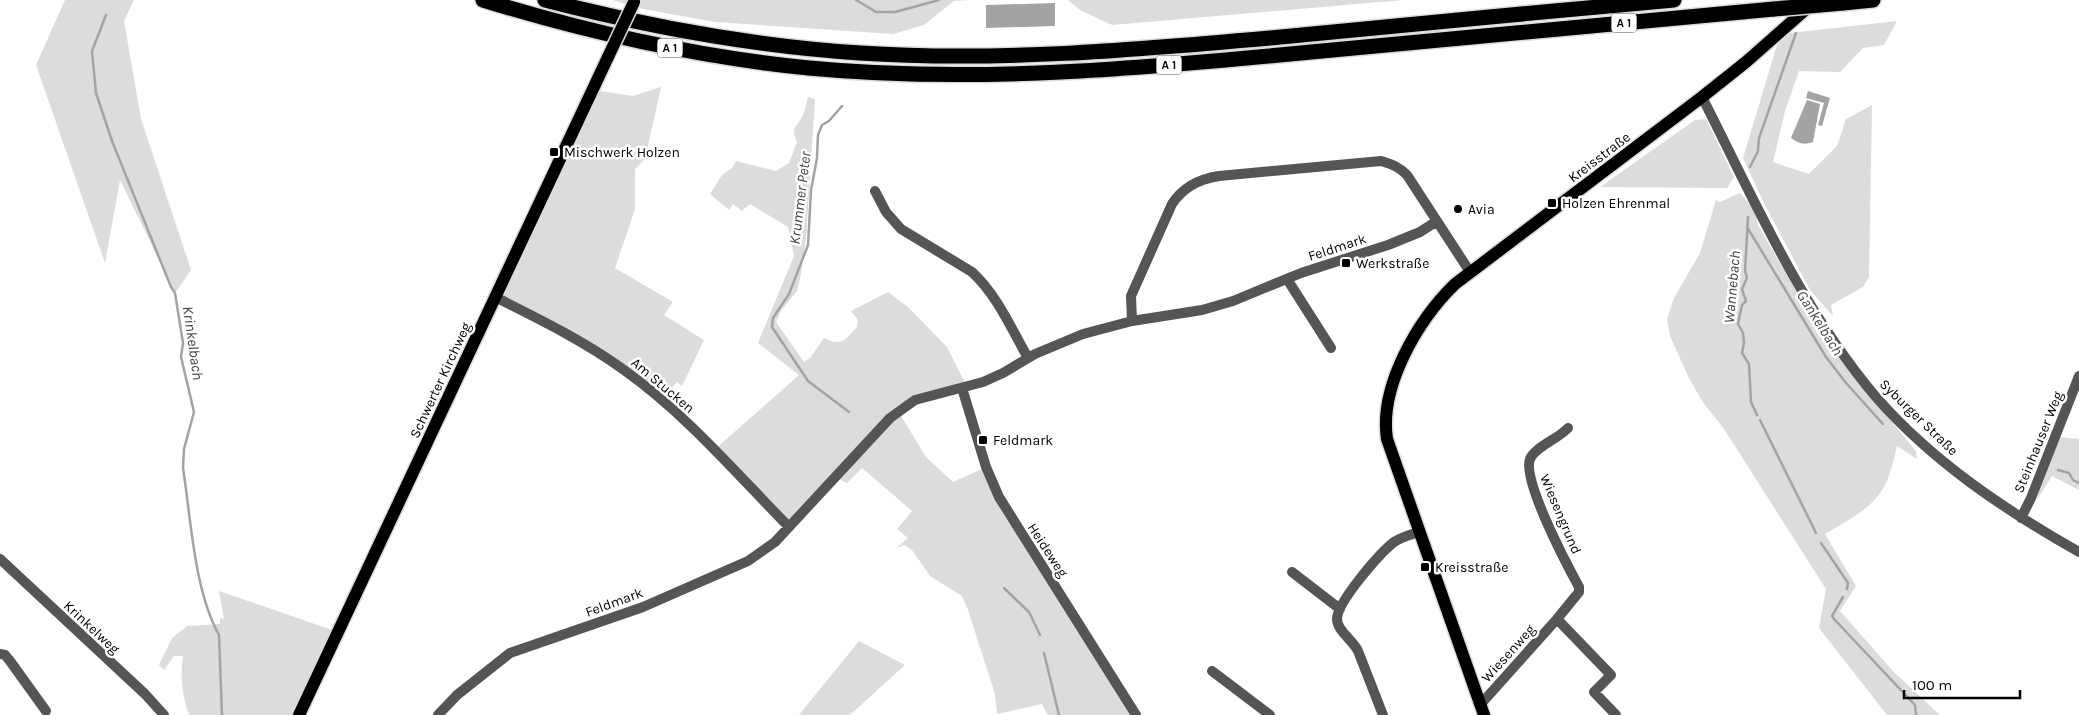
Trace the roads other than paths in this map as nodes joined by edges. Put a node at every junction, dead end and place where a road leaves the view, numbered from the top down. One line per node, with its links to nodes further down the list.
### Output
1 (483, 0): 5 (highway, A 1, bridge)
2 (545, 0): 3 (highway, A 1)
3 (1674, 0)
4 (1817, 0): 7 (main road, Kreisstraße)
5 (1873, 0)
6 (634, 1): 12 (main road, Schwerter Kirchweg, bridge)
7 (1702, 97): 10 (main road, Kreisstraße); 19 (street, Syburger Straße)
8 (875, 191): 15 (street)
9 (1437, 221): 10 (street); 11 (street, Feldmark); 13 (street)
10 (1470, 272): 21 (main road, Kreisstraße)
11 (1287, 279): 13 (street, Feldmark); 14 (street)
12 (495, 297): 20 (street, Am Stucken); 32 (main road, Schwerter Kirchweg)
13 (1132, 321): 15 (street, Feldmark)
14 (1331, 348)
15 (1028, 358): 17 (street, Feldmark)
16 (2079, 376): 19 (street, Steinhauser Weg)
17 (962, 388): 20 (street, Feldmark); 34 (street, Heideweg)
18 (1568, 428): 26 (street, Wiesengrund)
19 (2021, 518): 22 (street, Syburger Straße)
20 (789, 527): 33 (street, Feldmark)
21 (1419, 532): 25 (street); 29 (main road, Kreisstraße)
22 (2079, 552)
23 (0, 559): 31 (street, Krinkelweg)
24 (1292, 572): 25 (street)
25 (1340, 609): 36 (street)
26 (1557, 619): 29 (street, Wiesenweg); 37 (street)
27 (0, 654): 30 (street)
28 (1212, 671): 35 (street)
29 (1482, 710)
30 (46, 711)
31 (164, 715)
32 (299, 715)
33 (438, 715)
34 (1136, 715)
35 (1270, 715)
36 (1383, 715)
37 (1616, 715)

